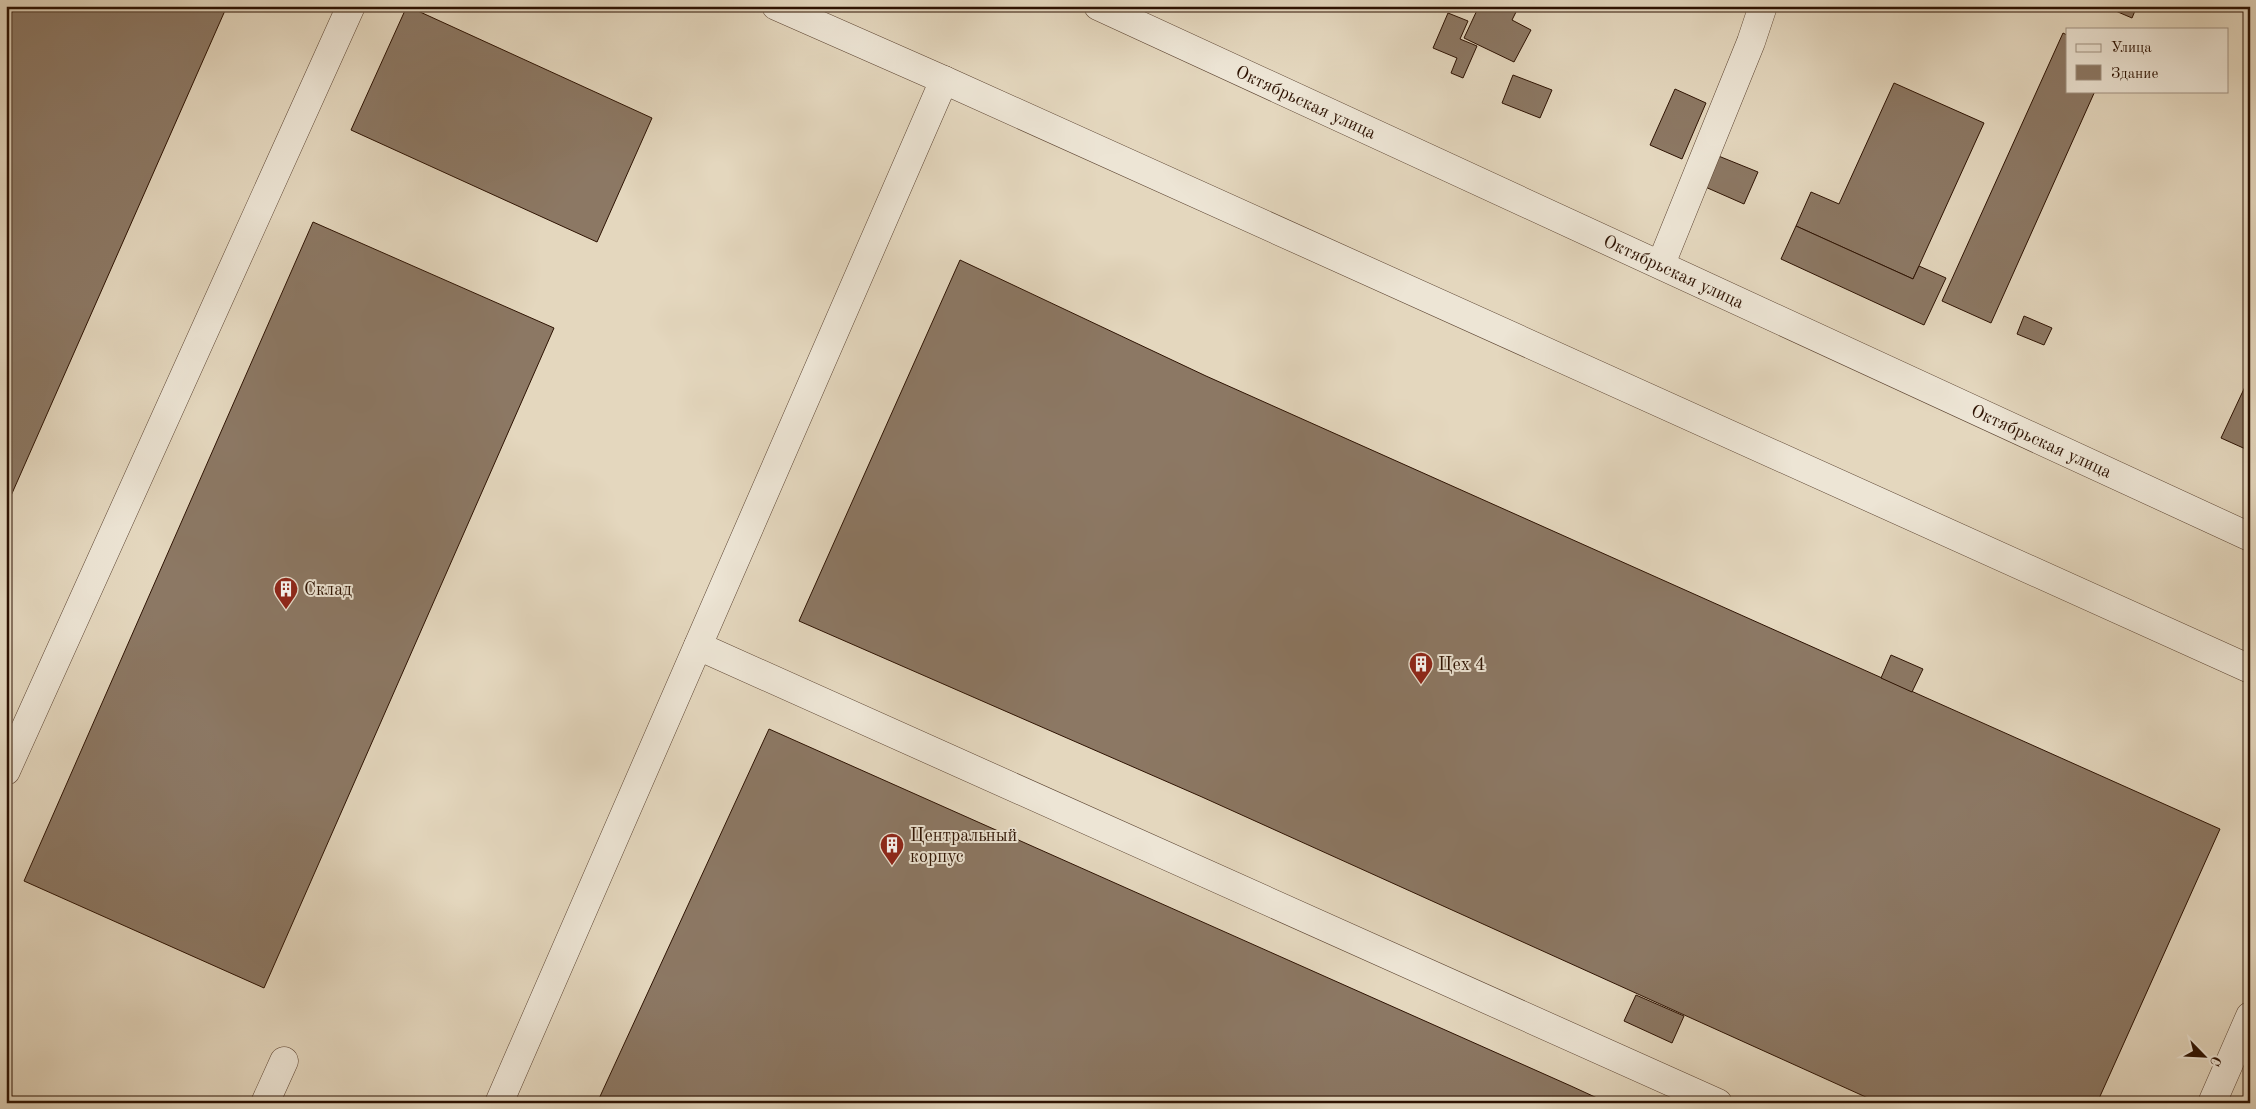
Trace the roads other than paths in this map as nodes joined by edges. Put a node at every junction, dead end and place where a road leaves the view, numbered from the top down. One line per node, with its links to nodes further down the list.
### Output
1 (351, 6): 10 (street)
2 (776, 6): 5 (street)
3 (1098, 6): 6 (street, Октябрьская улица)
4 (1763, 6): 6 (street)
5 (944, 80): 8 (street); 9 (street)
6 (1661, 264): 7 (street, Октябрьская улица)
7 (2250, 537)
8 (698, 646): 14 (street); 15 (street)
9 (2250, 669)
10 (6, 771)
11 (2250, 1016): 16 (street)
12 (284, 1061): 13 (street)
13 (265, 1103)
14 (499, 1103)
15 (1718, 1103)
16 (2212, 1103)

